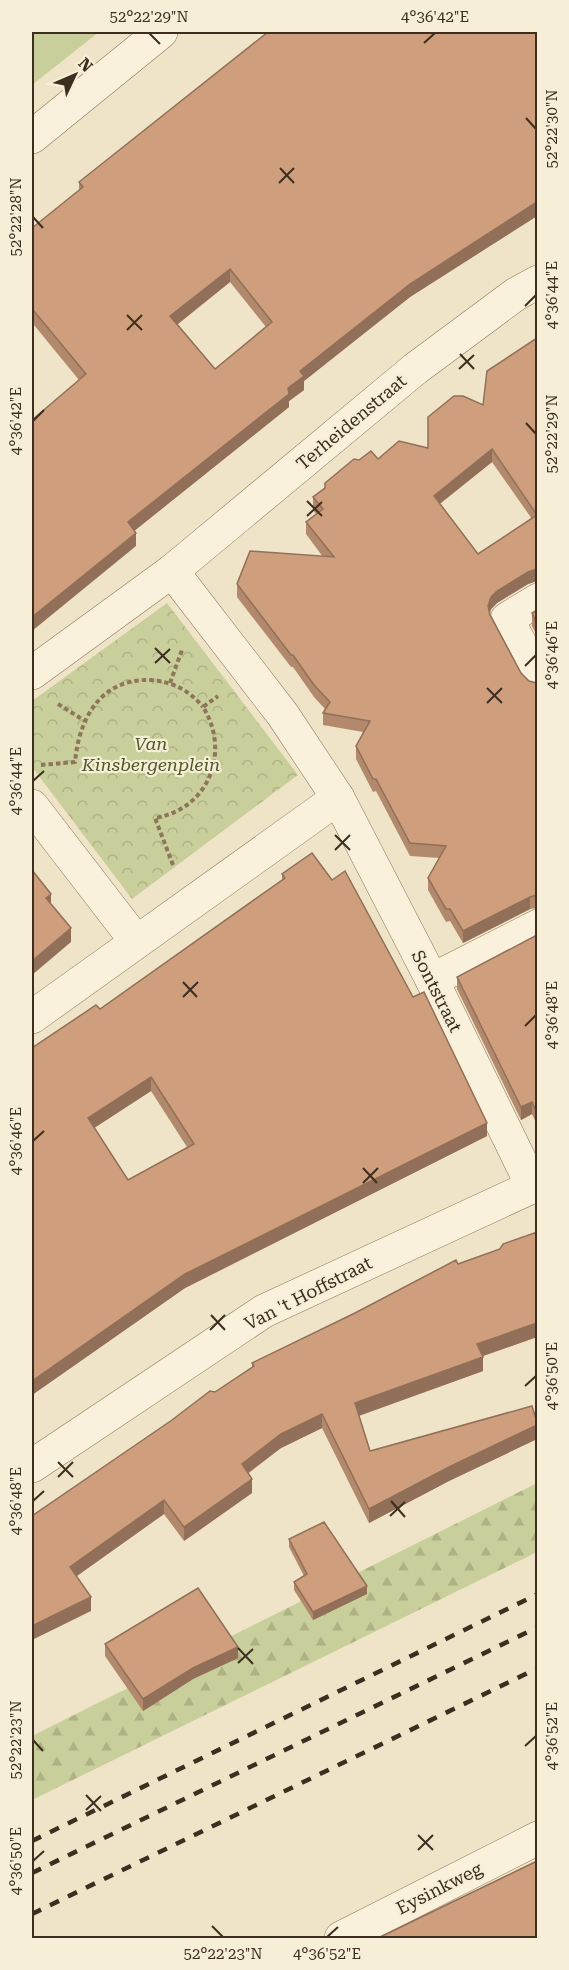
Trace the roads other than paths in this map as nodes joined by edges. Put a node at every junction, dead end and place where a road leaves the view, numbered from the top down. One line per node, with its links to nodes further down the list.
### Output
1 (161, 32): 2 (street)
2 (32, 137)
3 (537, 282): 4 (street, Terheidenstraat)
4 (172, 571): 6 (street); 8 (street)
5 (537, 600): 7 (street)
6 (32, 673)
7 (537, 677)
8 (338, 798): 11 (street); 12 (street, Sontstraat)
9 (32, 806): 11 (street)
10 (537, 926): 12 (street)
11 (136, 941): 13 (street)
12 (432, 980): 14 (street, Sontstraat)
13 (32, 1017)
14 (535, 1184): 15 (street, Van 't Hoffstraat)
15 (32, 1466)
16 (537, 1839): 17 (street, Eysinkweg)
17 (341, 1938)

